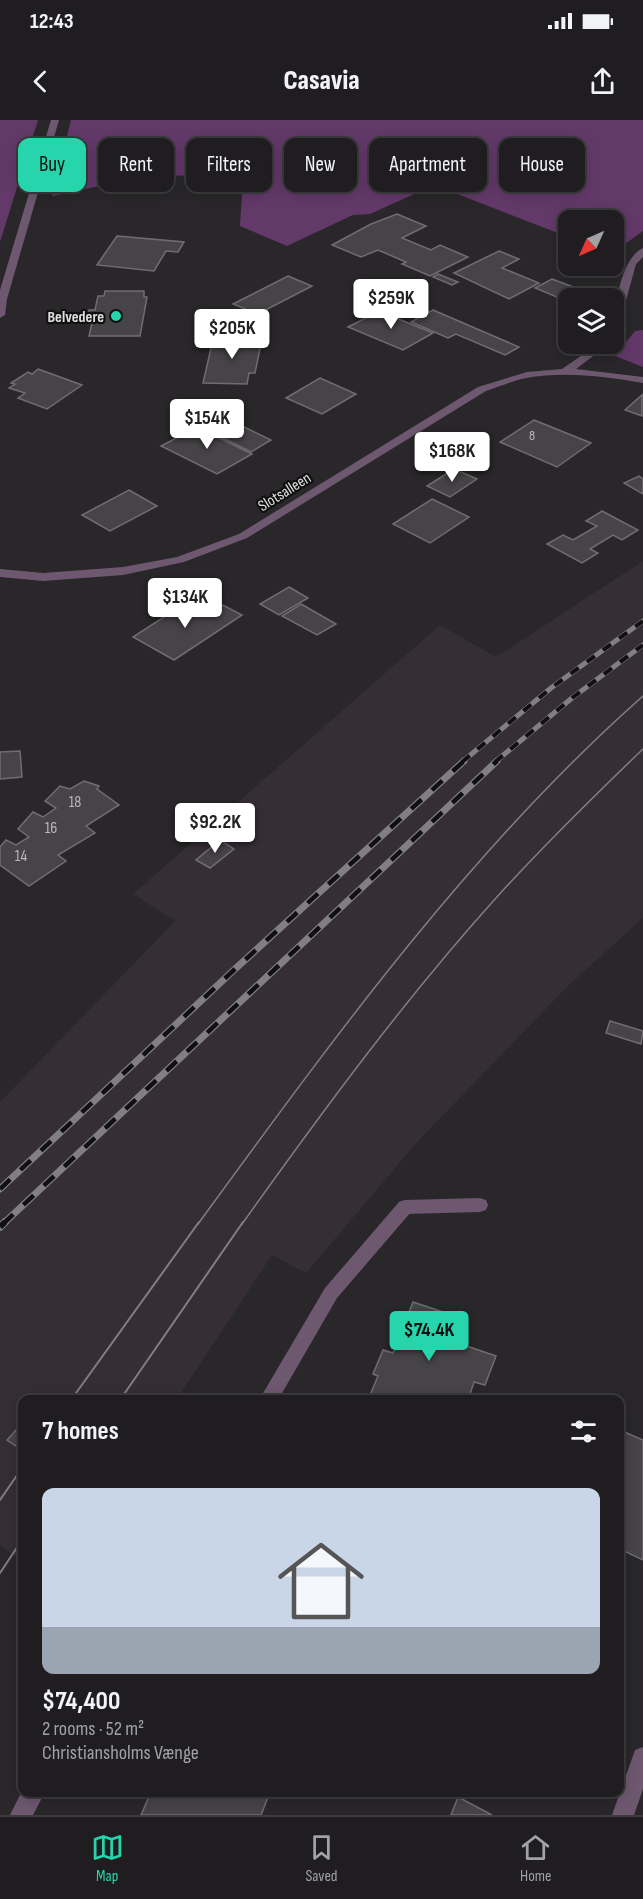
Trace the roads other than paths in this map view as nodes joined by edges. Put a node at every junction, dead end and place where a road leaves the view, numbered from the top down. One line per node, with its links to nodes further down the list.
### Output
1 (55, 120): 4 (street)
2 (643, 251): 3 (street)
3 (624, 291)
4 (1, 300): 5 (street)
5 (0, 315)
6 (590, 354): 7 (street)
7 (564, 373): 8 (street, Slotsalleen); 9 (street, Slotsalleen)
8 (643, 380)
9 (0, 573)
10 (480, 1205): 11 (street)
11 (271, 1395)
12 (643, 1758): 15 (street)
13 (31, 1797): 14 (street)
14 (21, 1815)
15 (623, 1815)

